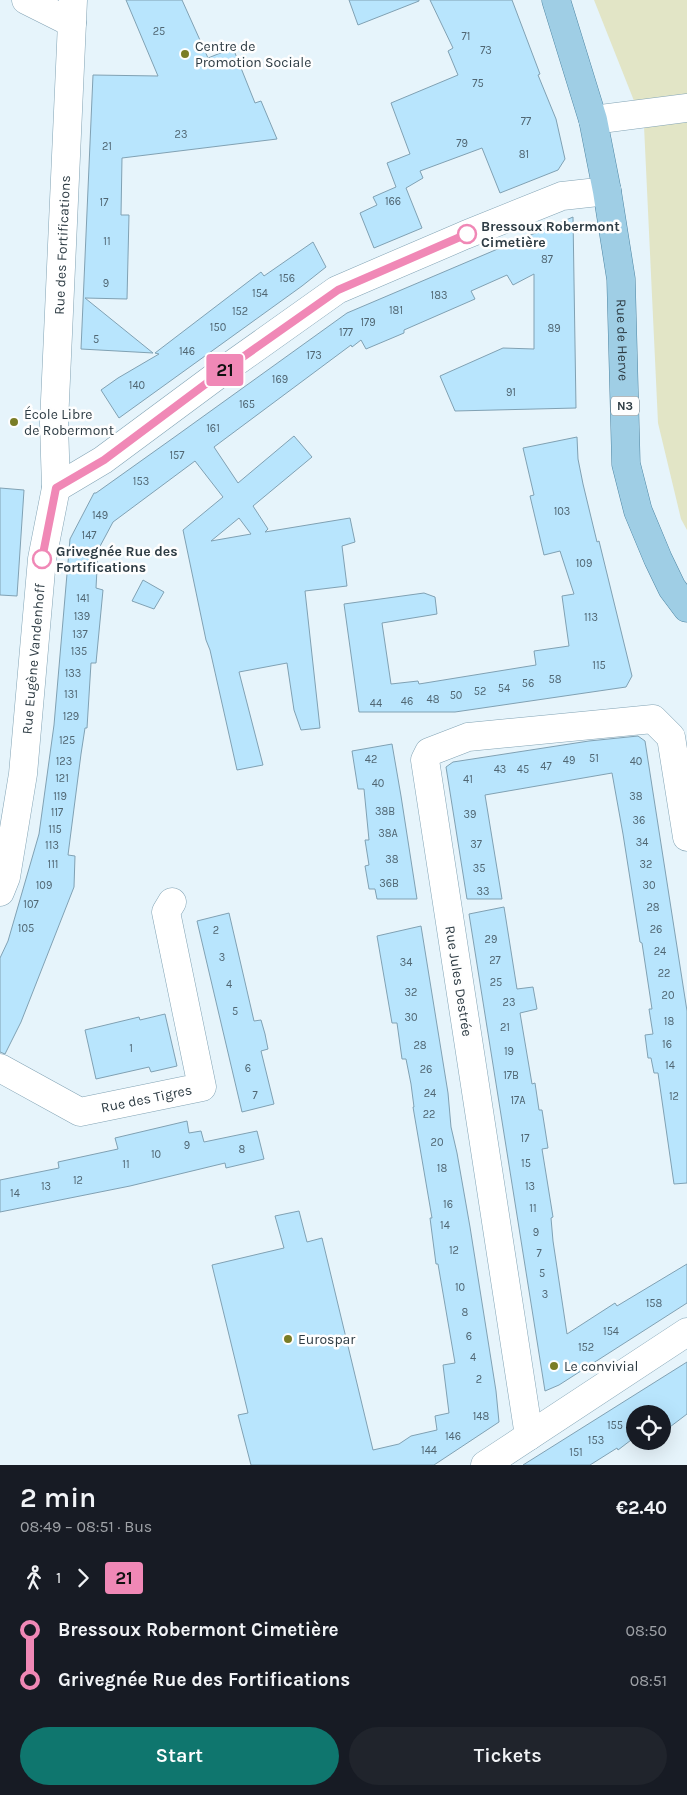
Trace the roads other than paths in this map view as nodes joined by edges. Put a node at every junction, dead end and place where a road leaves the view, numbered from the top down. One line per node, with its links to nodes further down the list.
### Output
1 (26, 0): 3 (street)
2 (556, 0): 5 (main road, Rue de Herve / N3)
3 (73, 11): 7 (street, Rue des Fortifications)
4 (687, 108): 5 (street)
5 (593, 120): 6 (main road, Rue de Herve / N3)
6 (607, 191): 7 (street); 8 (main road, Rue de Herve / N3)
7 (56, 488): 10 (street, Rue Eugène Vandenhoff)
8 (687, 608)
9 (687, 837): 14 (street, Rue Jules Destrée)
10 (0, 892)
11 (172, 902): 12 (street, Rue des Tigres)
12 (0, 1068)
13 (687, 1332): 14 (street)
14 (530, 1436): 15 (street)
15 (484, 1465)

